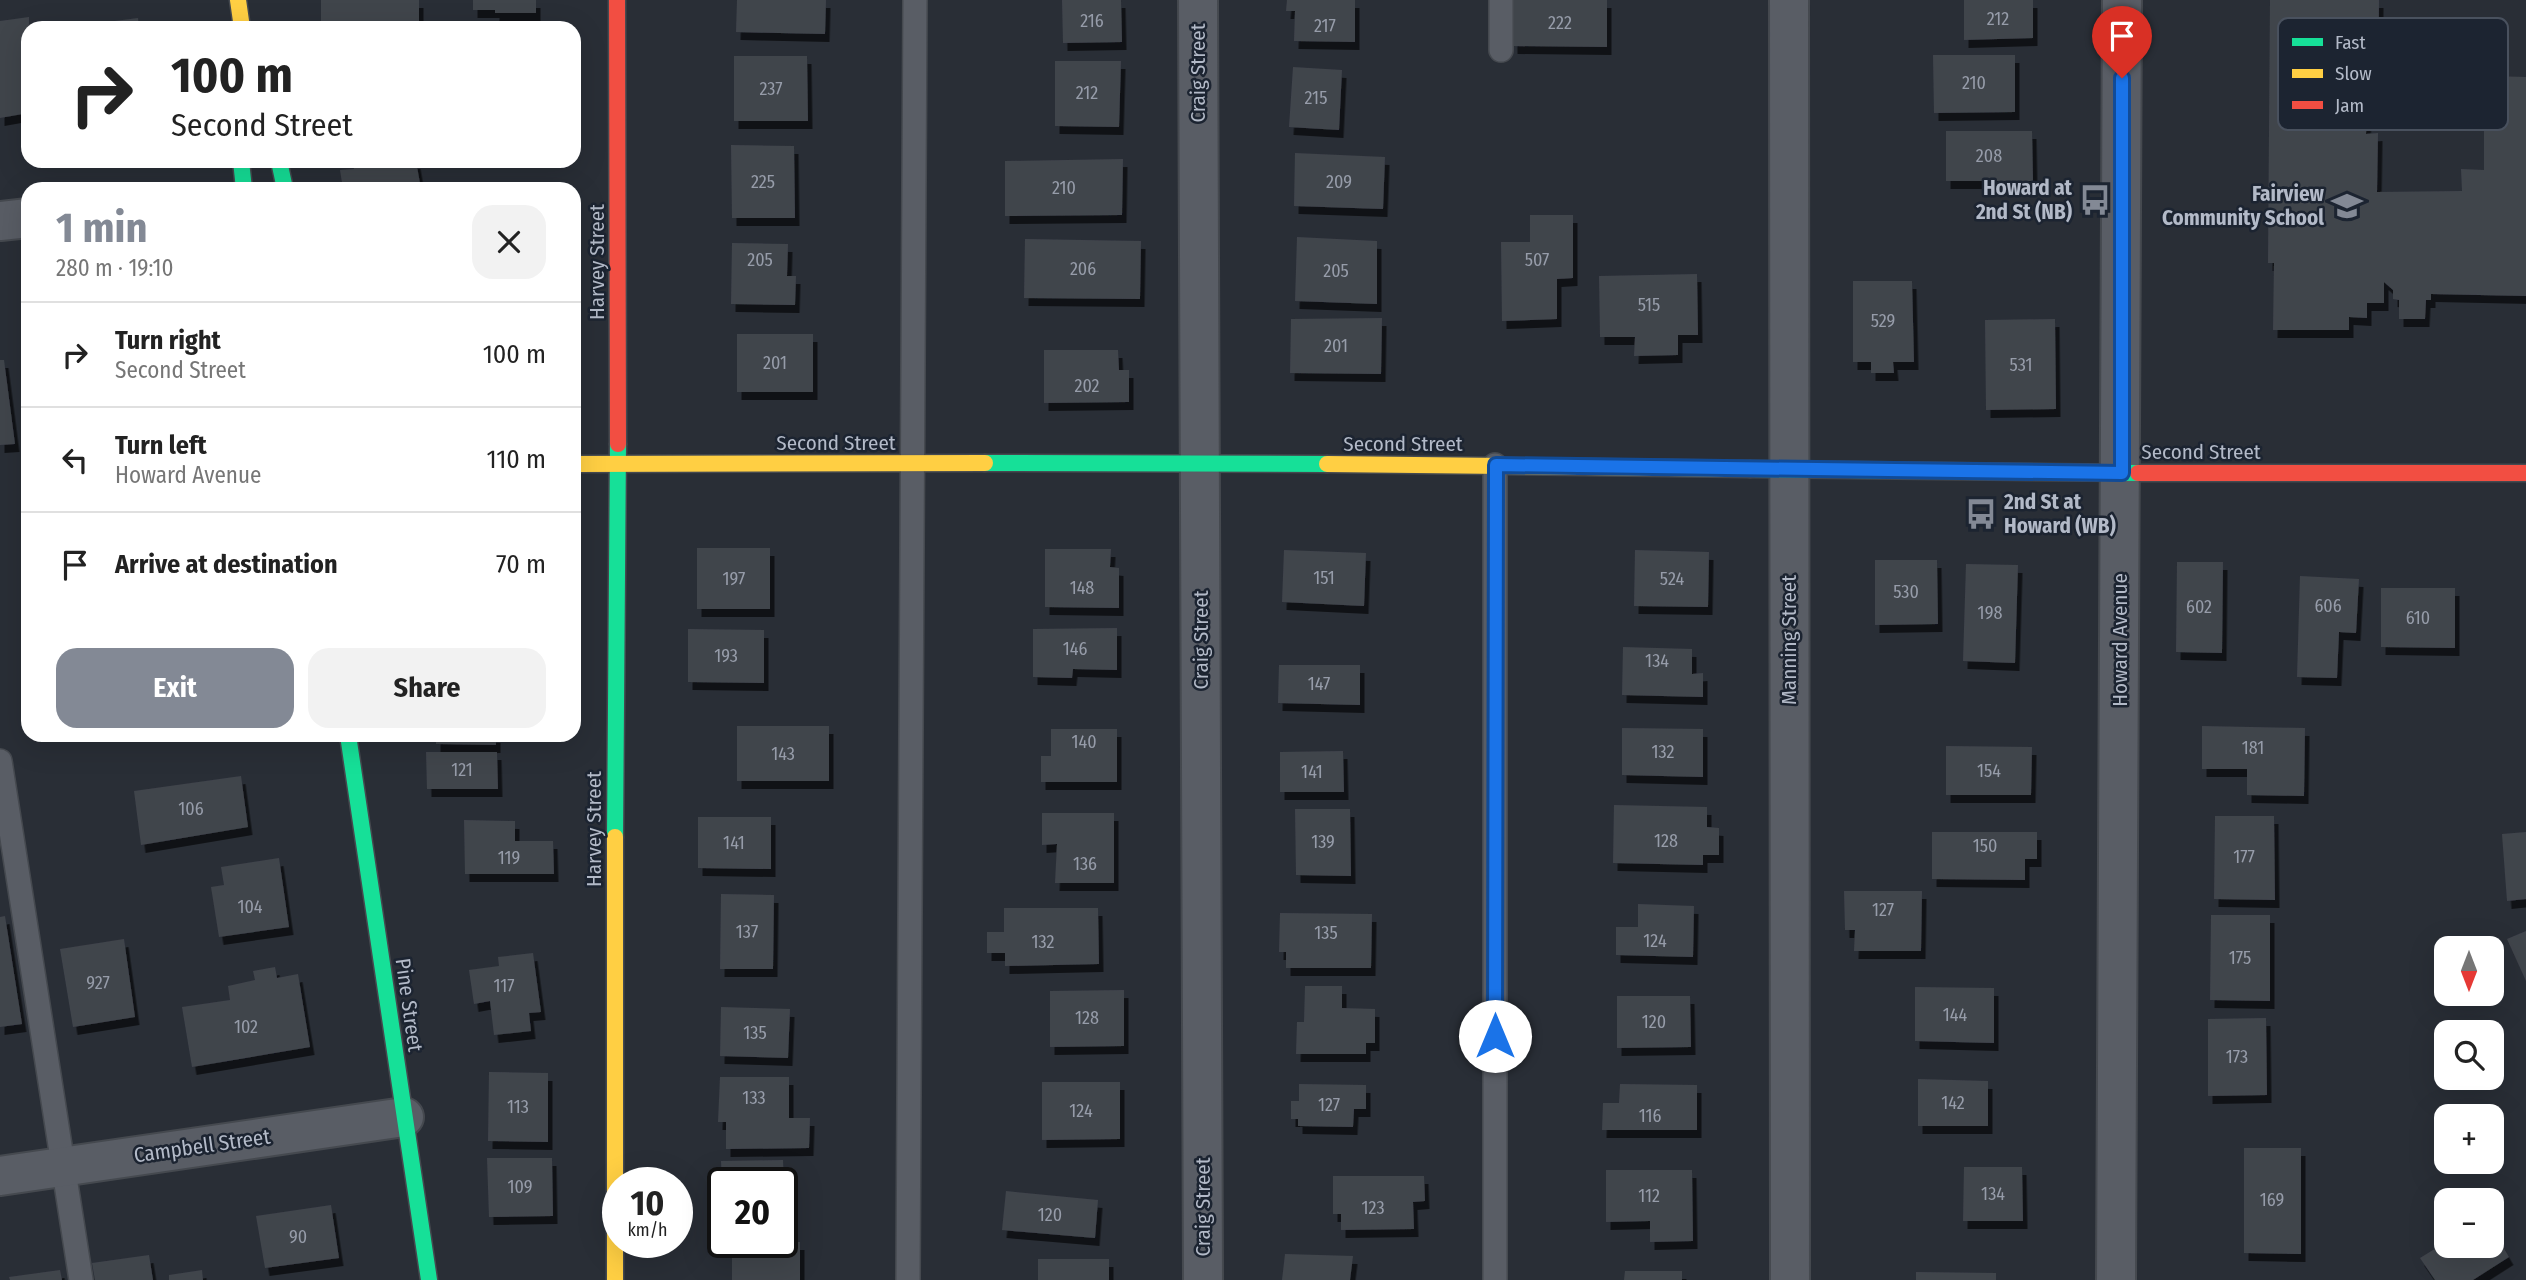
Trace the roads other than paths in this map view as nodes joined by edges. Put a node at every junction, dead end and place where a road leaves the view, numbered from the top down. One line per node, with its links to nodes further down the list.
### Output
1 (238, 0): 8 (street)
2 (617, 0): 17 (street, Harvey Street)
3 (915, 0): 14 (lane)
4 (1198, 0): 15 (street, Craig Street)
5 (1501, 0): 9 (lane)
6 (1789, 0): 19 (street, Manning Street)
7 (2122, 0): 20 (street, Howard Avenue)
8 (241, 21)
9 (1501, 50)
10 (250, 168): 11 (street)
11 (268, 182)
12 (21, 219): 13 (street)
13 (0, 221)
14 (912, 463): 15 (street, Second Street); 17 (street, Second Street); 30 (lane)
15 (1200, 463): 18 (street, Second Street); 31 (street, Craig Street)
16 (581, 464): 17 (street, Second Street)
17 (618, 464): 29 (street, Harvey Street)
18 (1496, 465): 19 (street, Second Street); 32 (lane)
19 (1789, 468): 20 (street, Second Street); 33 (street, Manning Street)
20 (2122, 473): 21 (street, Second Street); 34 (street, Howard Avenue)
21 (2526, 473)
22 (349, 742): 24 (street, Pine Street)
23 (0, 761): 25 (lane)
24 (404, 1117): 25 (street, Campbell Street); 28 (street, Pine Street)
25 (63, 1167): 26 (street, Campbell Street); 27 (lane)
26 (0, 1176)
27 (81, 1280)
28 (429, 1280)
29 (615, 1280)
30 (908, 1280)
31 (1203, 1280)
32 (1495, 1280)
33 (1790, 1280)
34 (2116, 1280)

